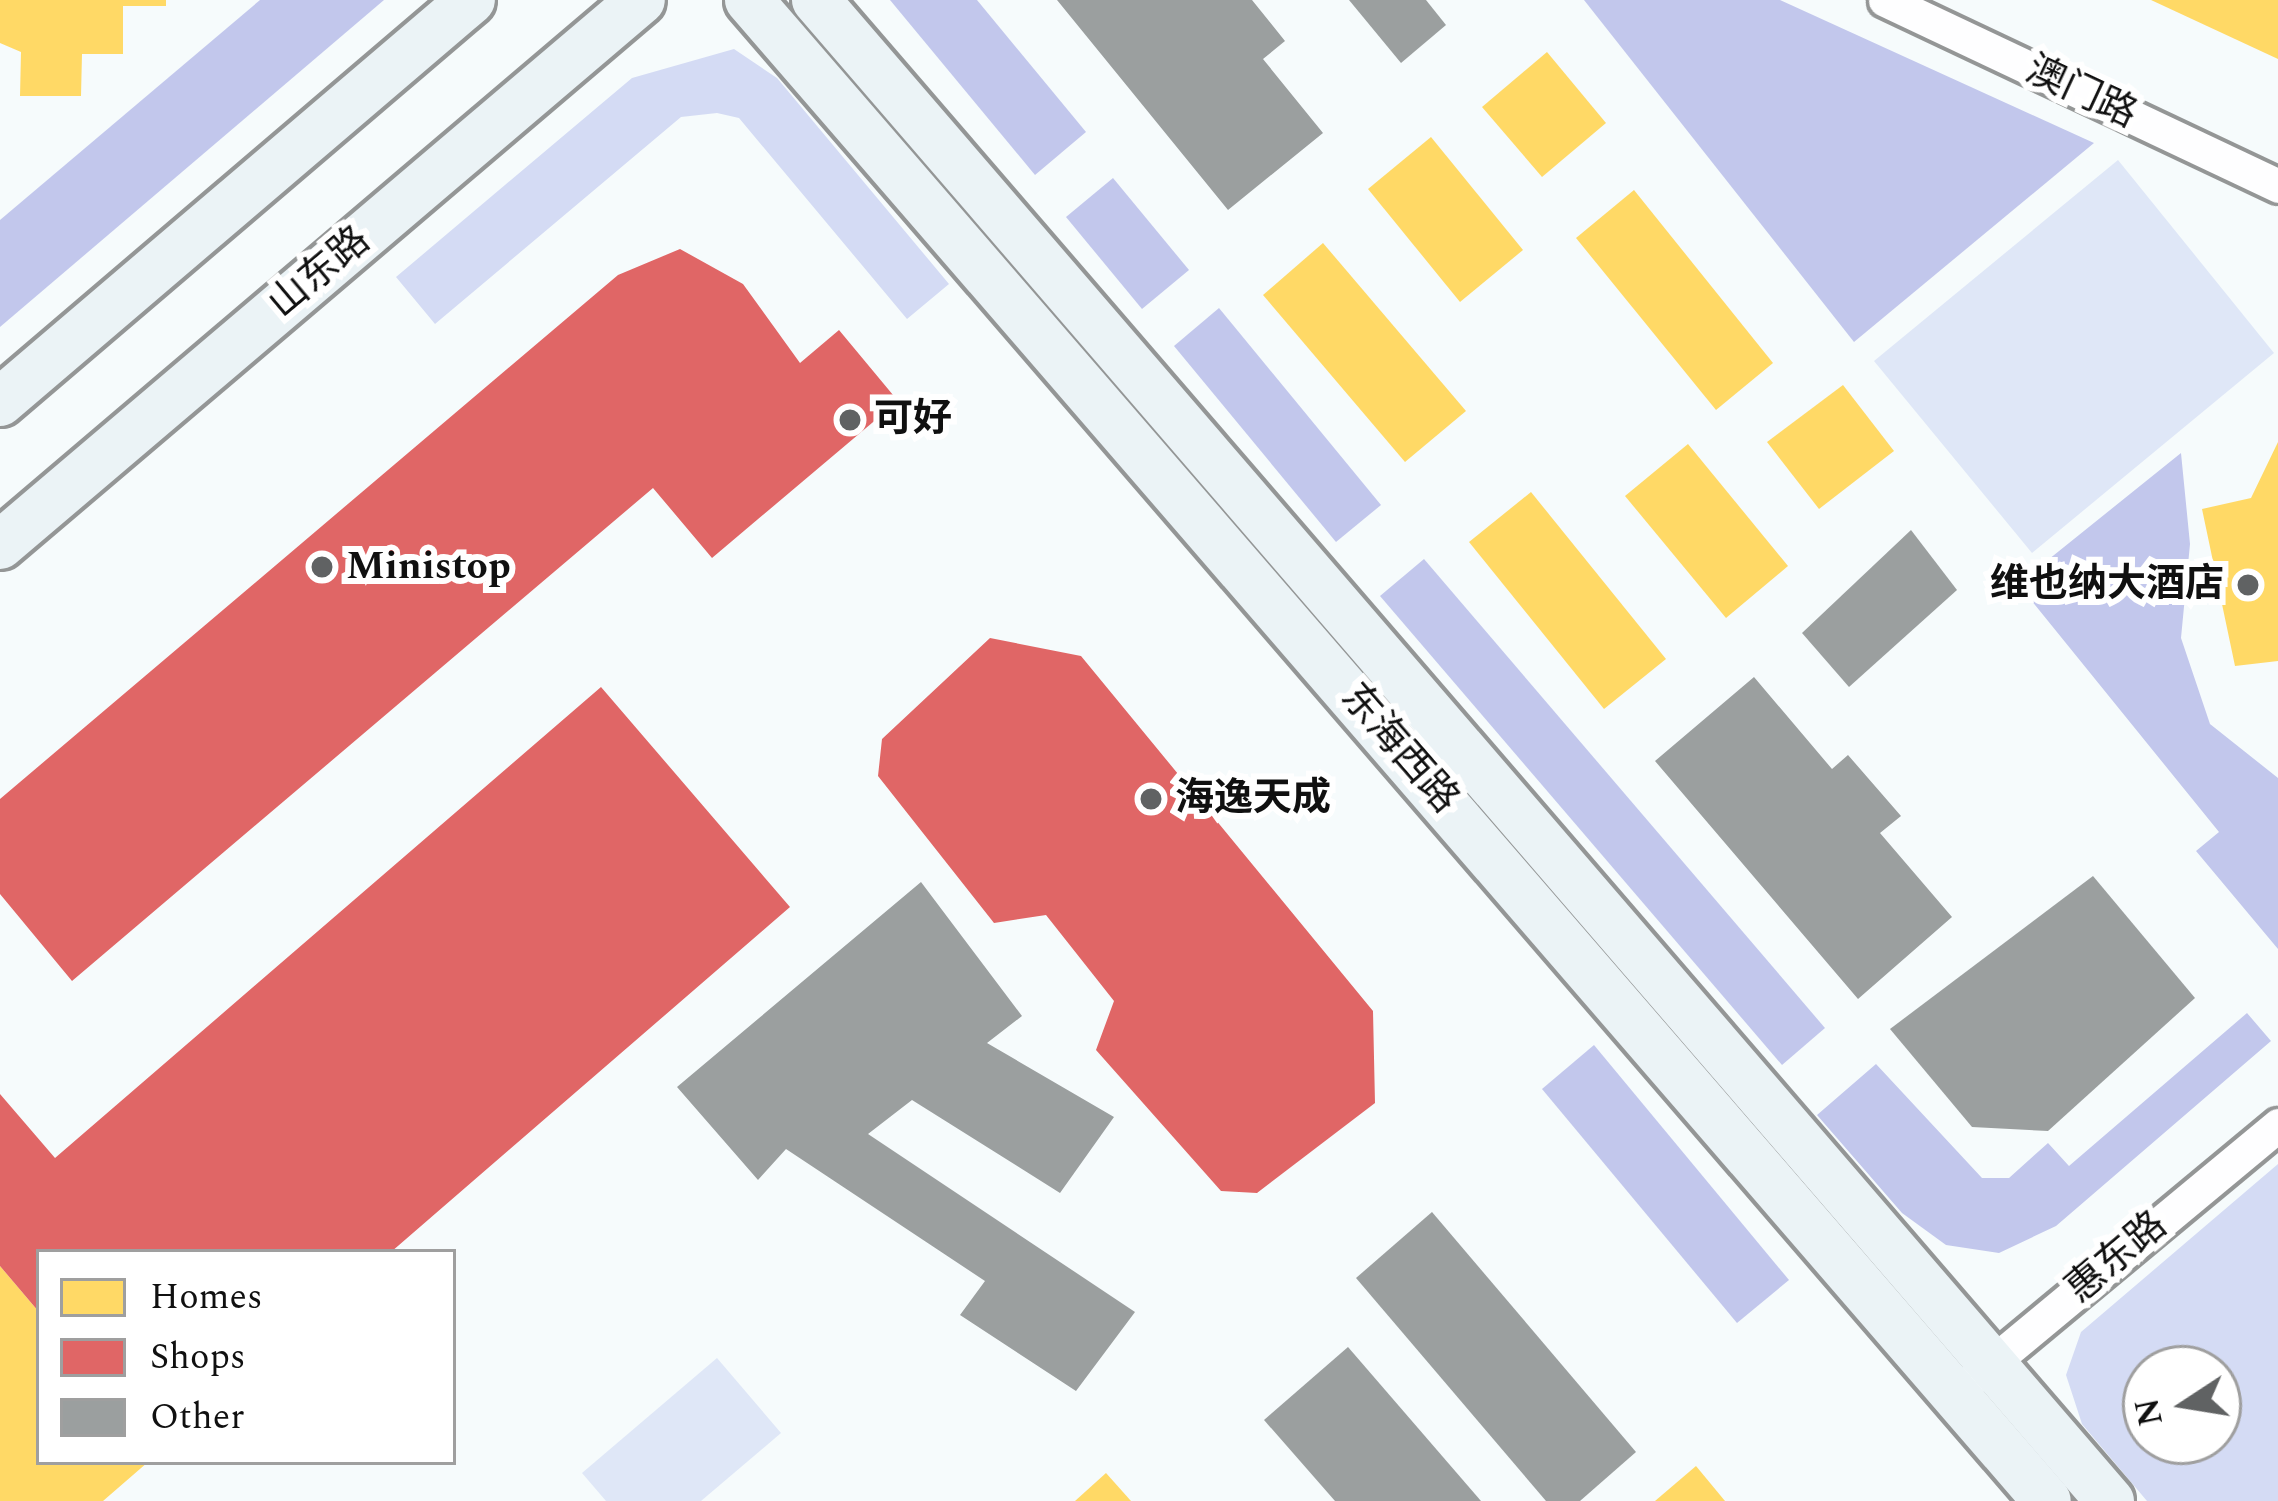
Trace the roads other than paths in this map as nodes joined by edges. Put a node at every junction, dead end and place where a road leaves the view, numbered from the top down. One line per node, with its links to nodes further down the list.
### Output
1 (471, 0): 7 (main road)
2 (641, 0): 8 (main road, 山东路)
3 (748, 0): 10 (main road, 东海西路)
4 (816, 0): 10 (main road, 东海西路)
5 (1885, 0): 6 (street, 澳门路)
6 (2278, 186)
7 (0, 402)
8 (0, 545)
9 (2278, 1125): 10 (street, 惠东路)
10 (1974, 1378): 11 (main road, 东海西路); 12 (main road, 东海西路)
11 (2047, 1501)
12 (2110, 1501)

